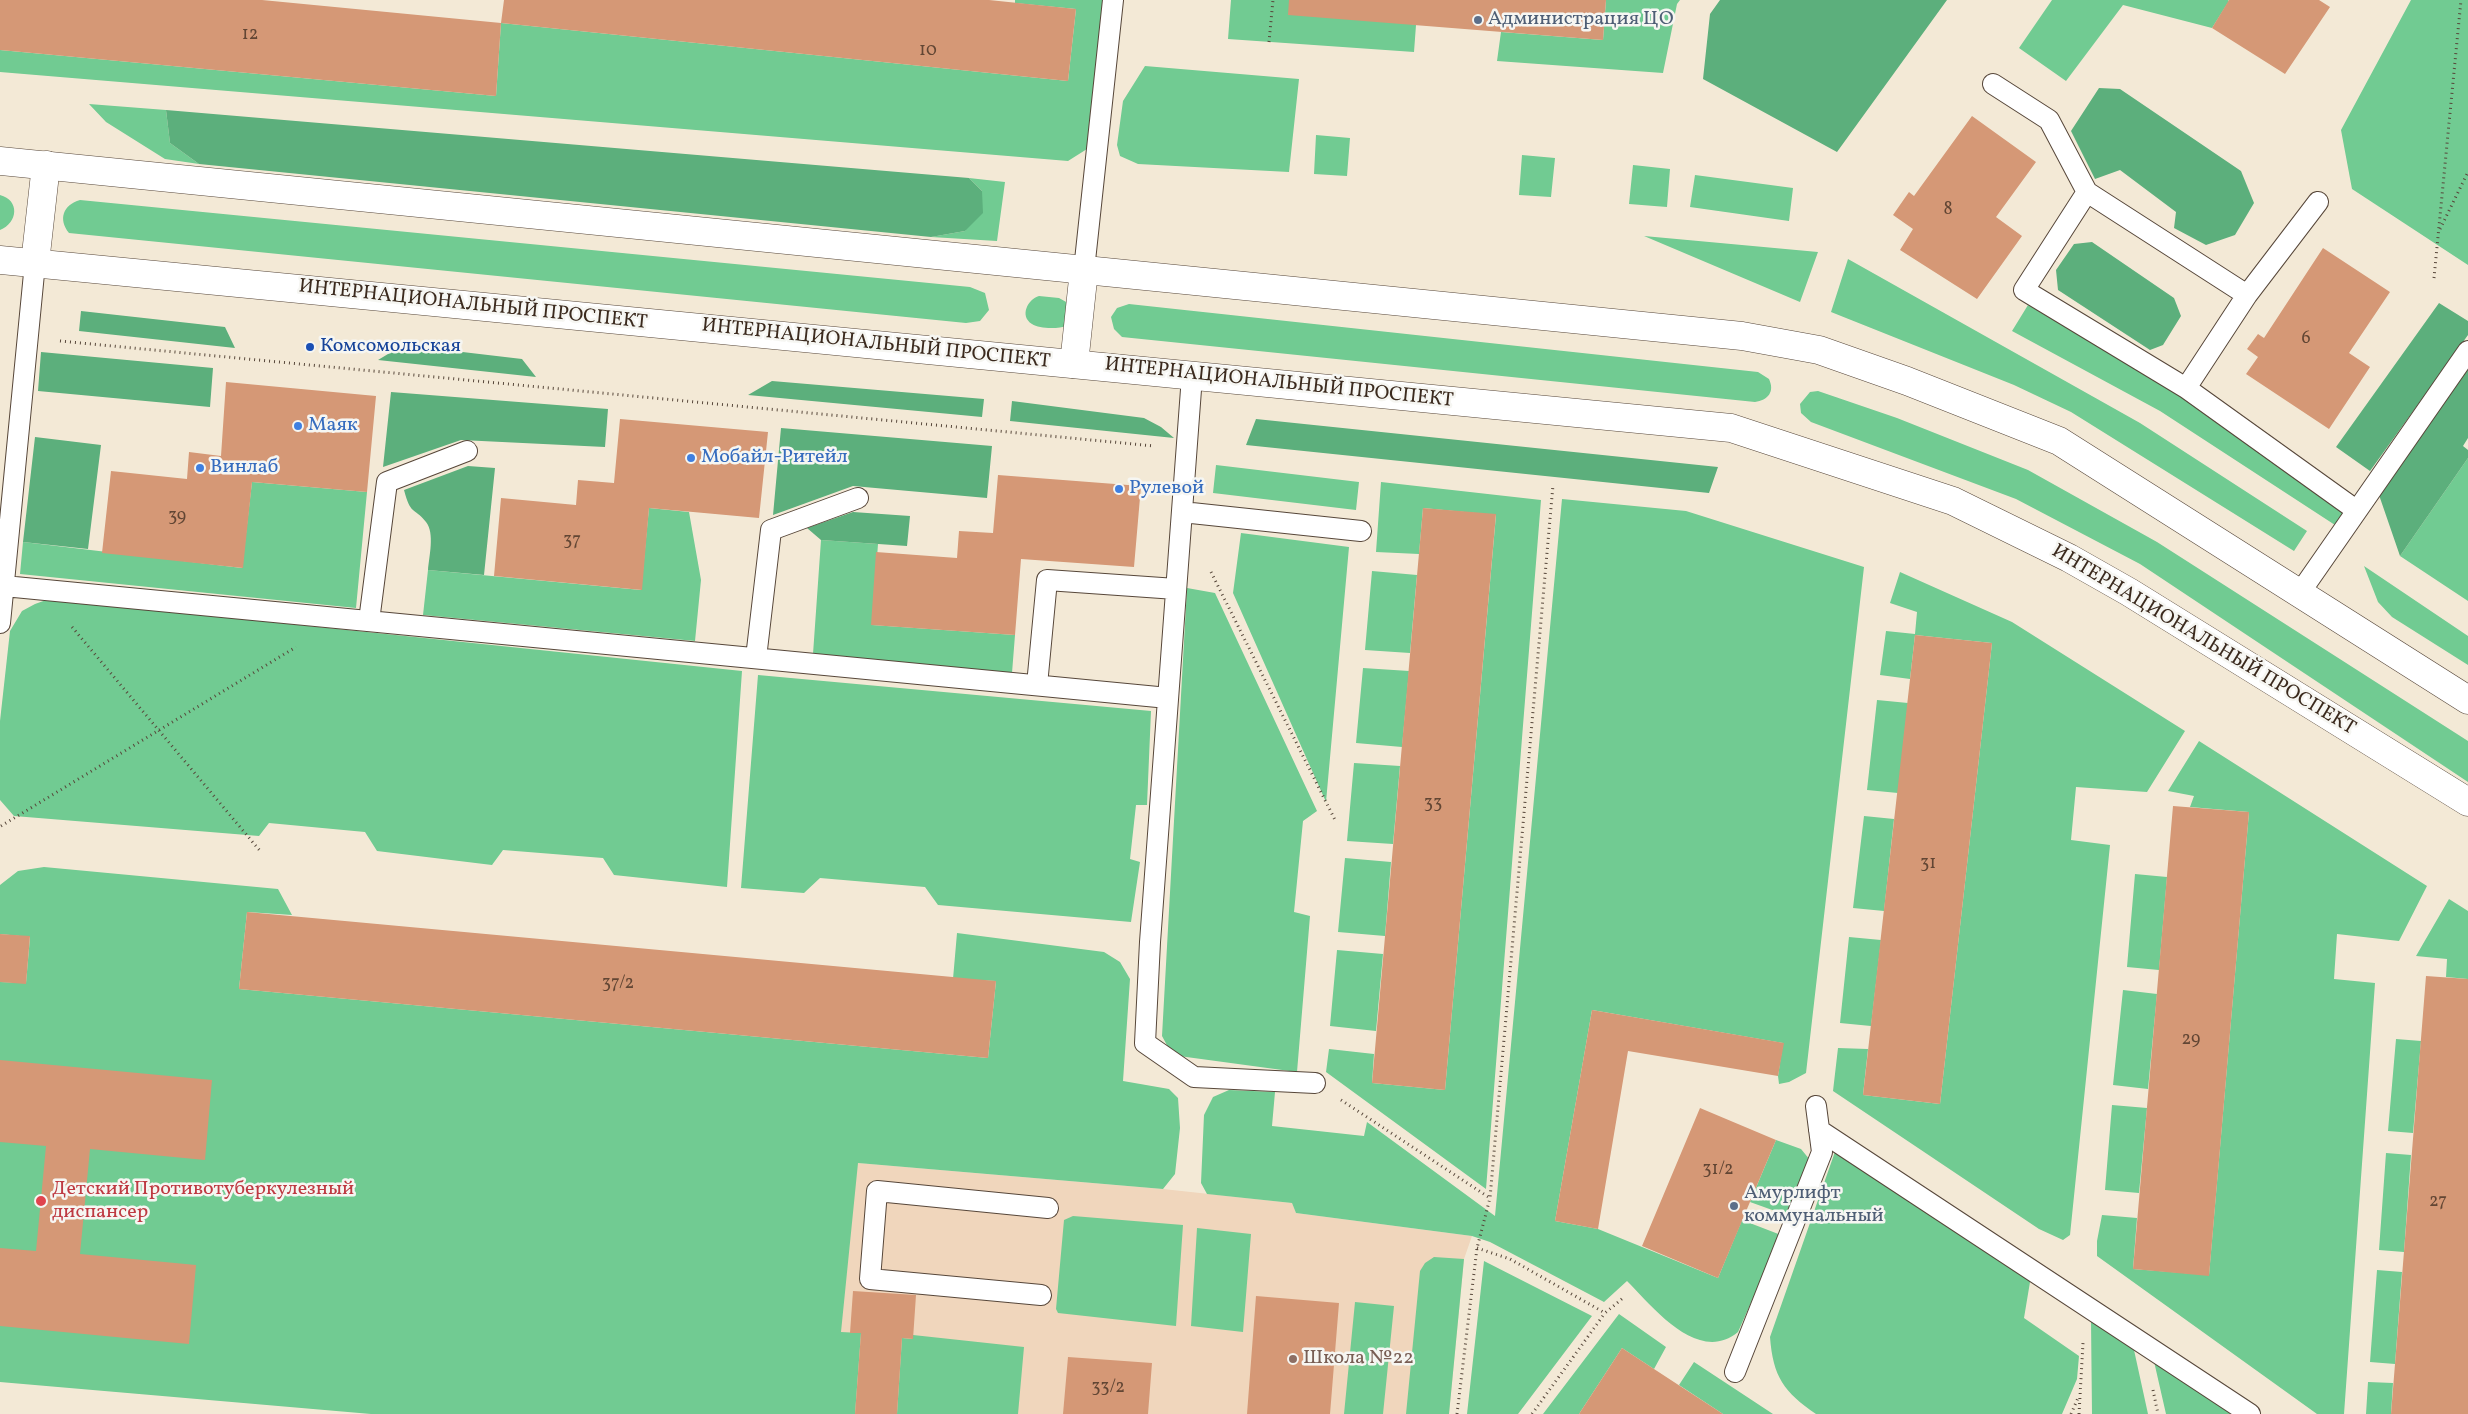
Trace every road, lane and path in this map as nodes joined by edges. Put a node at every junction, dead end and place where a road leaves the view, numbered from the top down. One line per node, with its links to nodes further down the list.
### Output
1 (1113, 0): 14 (lane)
2 (1272, 0): 4 (path)
3 (2461, 0): 11 (path)
4 (1269, 42)
5 (1994, 84): 9 (lane)
6 (0, 161): 7 (main road)
7 (46, 165): 13 (main road); 14 (main road)
8 (2468, 172): 11 (path)
9 (2087, 192): 16 (lane); 21 (lane)
10 (2318, 202): 16 (lane)
11 (2439, 231): 15 (path)
12 (0, 260): 13 (main road, ИНТЕРНАЦИОНАЛЬНЫЙ ПРОСПЕКТ)
13 (35, 263): 17 (lane); 19 (main road, ИНТЕРНАЦИОНАЛЬНЫЙ ПРОСПЕКТ)
14 (1084, 270): 19 (main road); 33 (main road)
15 (2434, 278)
16 (2247, 295): 21 (lane)
17 (27, 338): 22 (path); 30 (lane)
18 (2468, 351): 26 (lane)
19 (1074, 364): 20 (main road, ИНТЕРНАЦИОНАЛЬНЫЙ ПРОСПЕКТ)
20 (1192, 376): 22 (lane); 42 (main road, ИНТЕРНАЦИОНАЛЬНЫЙ ПРОСПЕКТ)
21 (2186, 388): 26 (lane)
22 (1186, 450): 27 (lane)
23 (467, 451): 35 (lane)
24 (1552, 485): 49 (path)
25 (858, 498): 37 (lane)
26 (2356, 510): 33 (lane)
27 (1182, 512): 28 (lane); 31 (lane)
28 (1361, 531)
29 (1208, 565): 43 (path)
30 (4, 586): 32 (lane); 36 (lane)
31 (1176, 588): 38 (lane); 39 (lane)
32 (42, 590): 34 (lane); 41 (path)
33 (2299, 594): 40 (main road)
34 (342, 618): 35 (lane); 41 (path)
35 (369, 621): 37 (lane)
36 (0, 623)
37 (756, 658): 38 (lane)
38 (1037, 685): 39 (lane)
39 (1168, 698): 46 (lane)
40 (2468, 700)
41 (159, 730): 44 (path); 45 (path)
42 (2468, 802)
43 (1335, 820)
44 (1, 826)
45 (262, 852)
46 (1315, 1083): 49 (path)
47 (1816, 1106): 48 (lane)
48 (1819, 1130): 54 (lane); 56 (lane)
49 (1490, 1198): 51 (path)
50 (1048, 1208): 52 (lane)
51 (1477, 1248): 55 (path); 58 (path)
52 (1041, 1295)
53 (1623, 1298): 55 (path)
54 (2081, 1303): 57 (path); 62 (lane)
55 (1605, 1313): 59 (path)
56 (1735, 1372)
57 (2079, 1397): 60 (path); 61 (path)
58 (1457, 1414)
59 (1532, 1414)
60 (2072, 1414)
61 (2079, 1414)
62 (2250, 1414)

